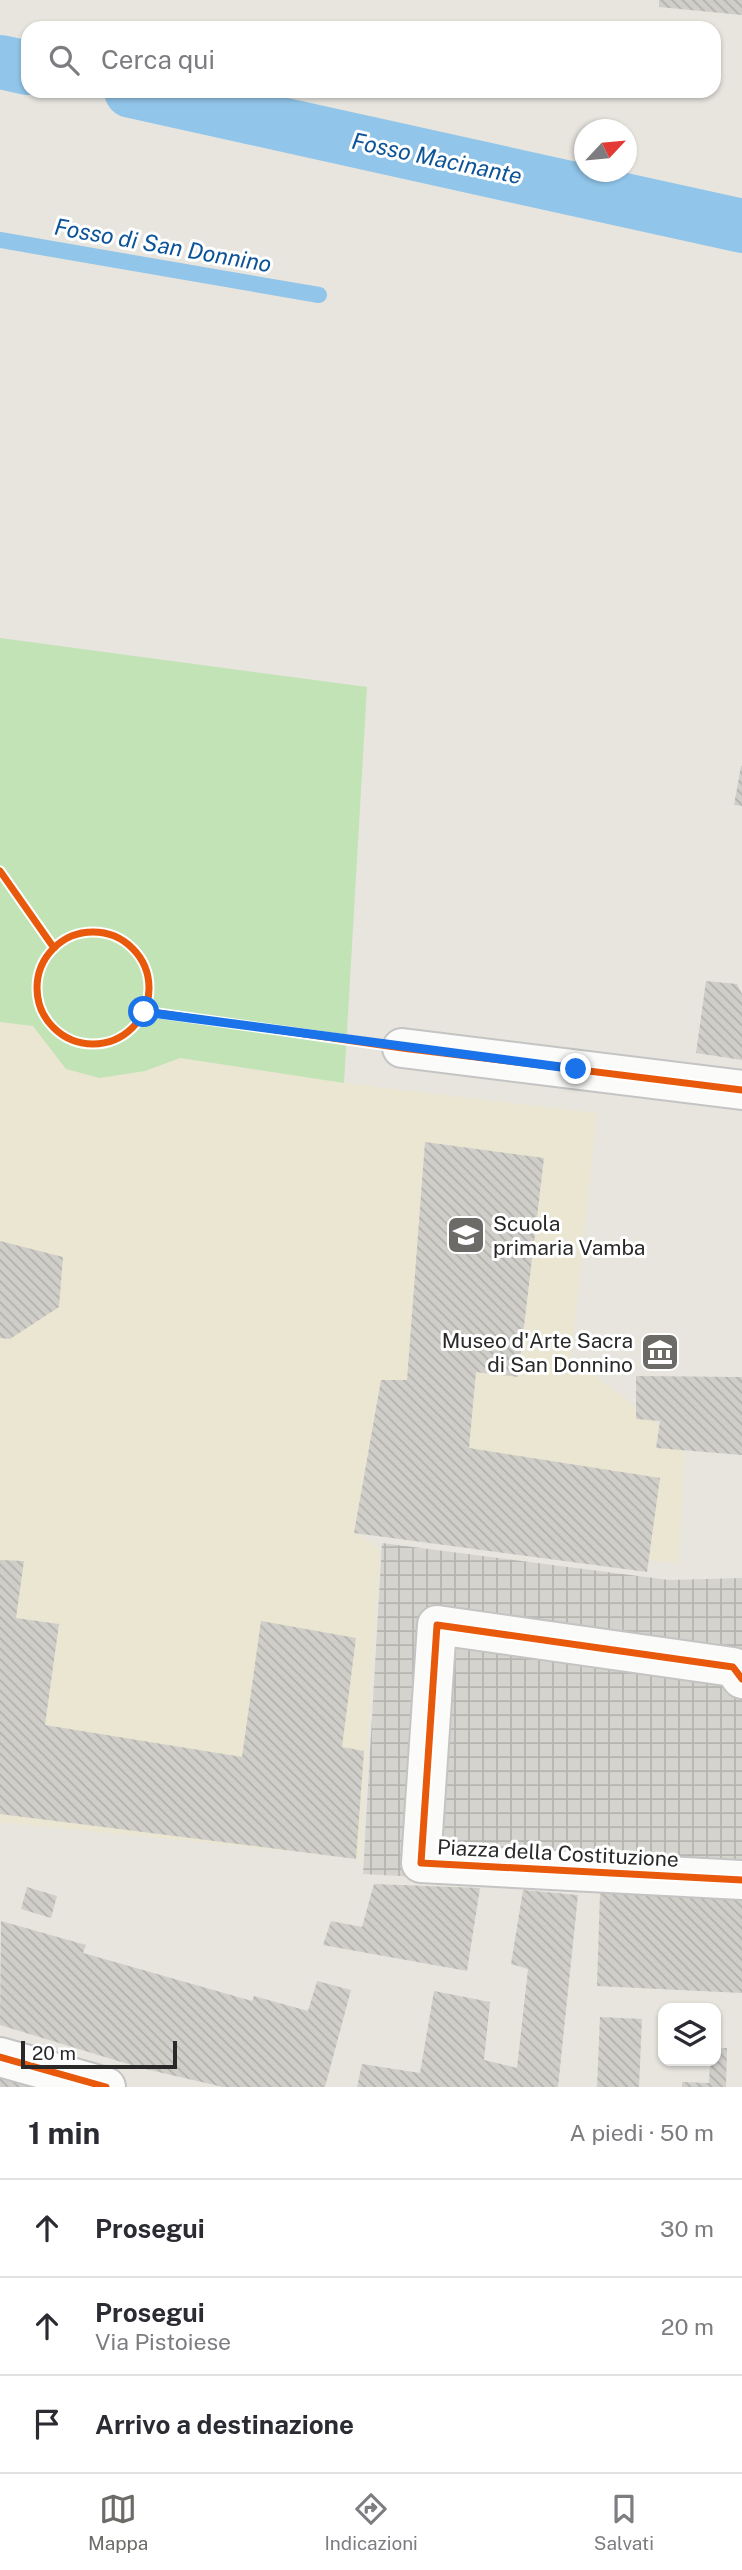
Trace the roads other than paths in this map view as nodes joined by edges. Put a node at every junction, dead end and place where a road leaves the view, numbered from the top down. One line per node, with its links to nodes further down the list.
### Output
1 (402, 1048): 2 (street)
2 (742, 1090)
3 (742, 1679): 4 (street, Piazza della Costituzione)
4 (742, 1880)
5 (0, 2057): 6 (street)
6 (62, 2081): 7 (street)
7 (106, 2087)

